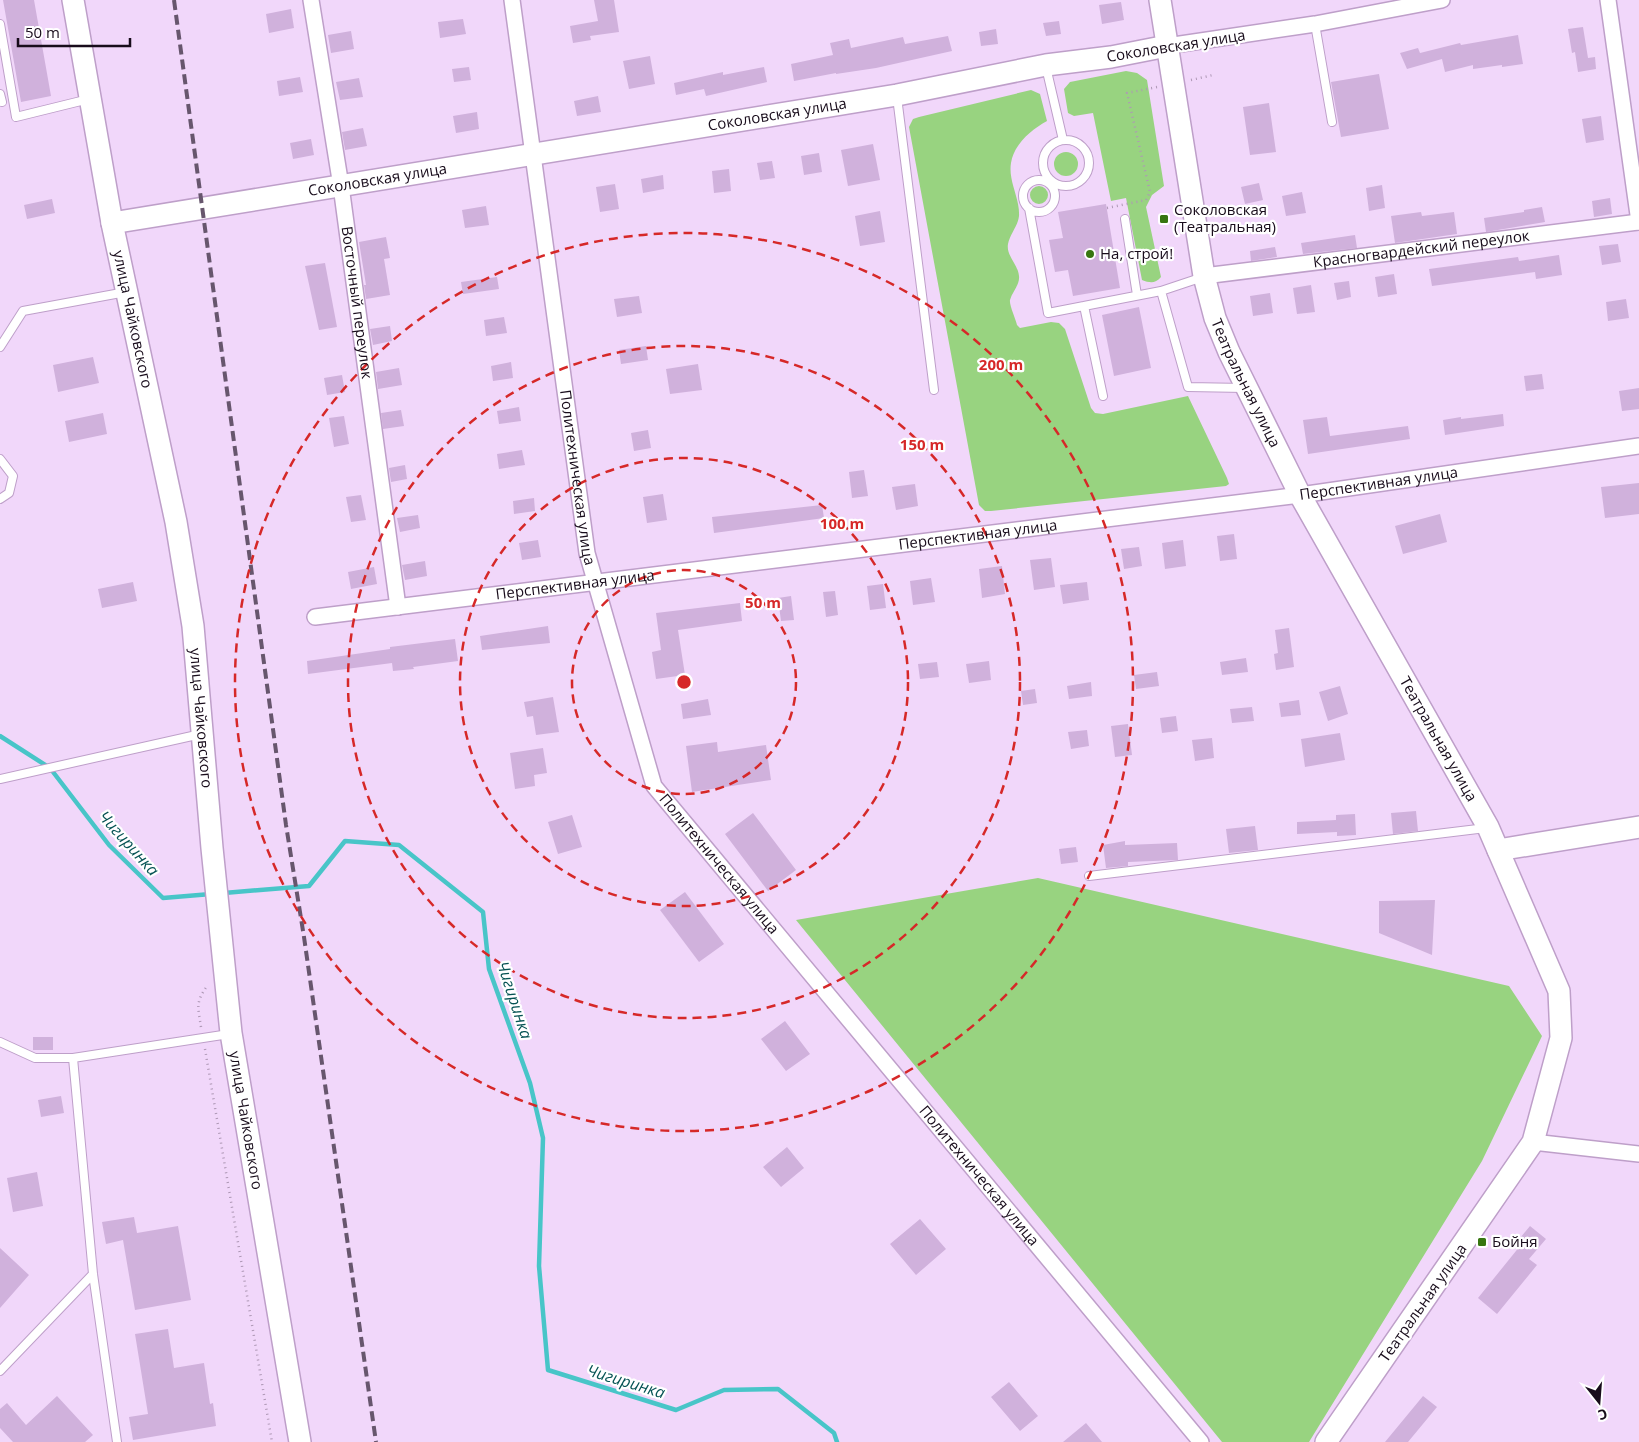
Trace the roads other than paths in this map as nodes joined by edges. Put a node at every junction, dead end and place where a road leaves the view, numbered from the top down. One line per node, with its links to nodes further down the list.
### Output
1 (73, 0): 12 (street, улица Чайковского)
2 (311, 0): 18 (street, Восточный переулок)
3 (512, 0): 15 (street, Политехническая улица)
4 (1160, 0): 9 (street, Театральная улица)
5 (1442, 0): 8 (street, Соколовская улица)
6 (1608, 0): 21 (street)
7 (0, 24): 12 (lane)
8 (1315, 24): 9 (street, Соколовская улица); 13 (lane)
9 (1167, 46): 10 (street, Соколовская улица); 23 (street, Театральная улица)
10 (1046, 65): 11 (street, Соколовская улица); 14 (lane)
11 (896, 95): 15 (street, Соколовская улица); 30 (lane)
12 (90, 98): 22 (street, улица Чайковского)
13 (1332, 122)
14 (1063, 140): 16 (lane); 16 (lane)
15 (533, 154): 18 (street, Соколовская улица); 36 (street, Политехническая улица)
16 (1044, 167): 17 (lane)
17 (1031, 182): 19 (lane); 19 (lane)
18 (341, 186): 22 (street, Соколовская улица); 37 (street, Восточный переулок)
19 (1029, 208): 27 (lane)
20 (1124, 219): 26 (lane)
21 (1639, 222): 23 (street, Красногвардейский переулок)
22 (112, 223): 25 (street, улица Чайковского)
23 (1204, 276): 24 (lane); 29 (street, Театральная улица)
24 (1161, 290): 26 (lane); 29 (lane)
25 (126, 292): 28 (lane); 39 (street, улица Чайковского)
26 (1137, 295): 27 (lane)
27 (1084, 306): 31 (lane)
28 (0, 347)
29 (1248, 388): 34 (street, Театральная улица)
30 (934, 390)
31 (1103, 396)
32 (1639, 446): 34 (street, Перспективная улица)
33 (0, 459): 35 (lane)
34 (1300, 495): 36 (street, Перспективная улица); 42 (street, Театральная улица)
35 (0, 499)
36 (595, 583): 37 (street, Перспективная улица); 54 (street, Политехническая улица)
37 (398, 606): 38 (street, Перспективная улица)
38 (315, 617)
39 (201, 734): 40 (lane); 45 (street, улица Чайковского)
40 (0, 779)
41 (1639, 827): 43 (street)
42 (1488, 828): 43 (street, Театральная улица); 44 (lane)
43 (1498, 850): 48 (street, Театральная улица)
44 (1089, 876)
45 (231, 1034): 47 (lane); 53 (street, улица Чайковского)
46 (0, 1042): 47 (lane)
47 (73, 1058): 50 (lane)
48 (1533, 1142): 49 (street); 55 (street, Театральная улица)
49 (1639, 1154)
50 (93, 1274): 51 (lane); 52 (lane)
51 (0, 1370)
52 (118, 1442)
53 (300, 1442)
54 (1201, 1442)
55 (1326, 1442)

